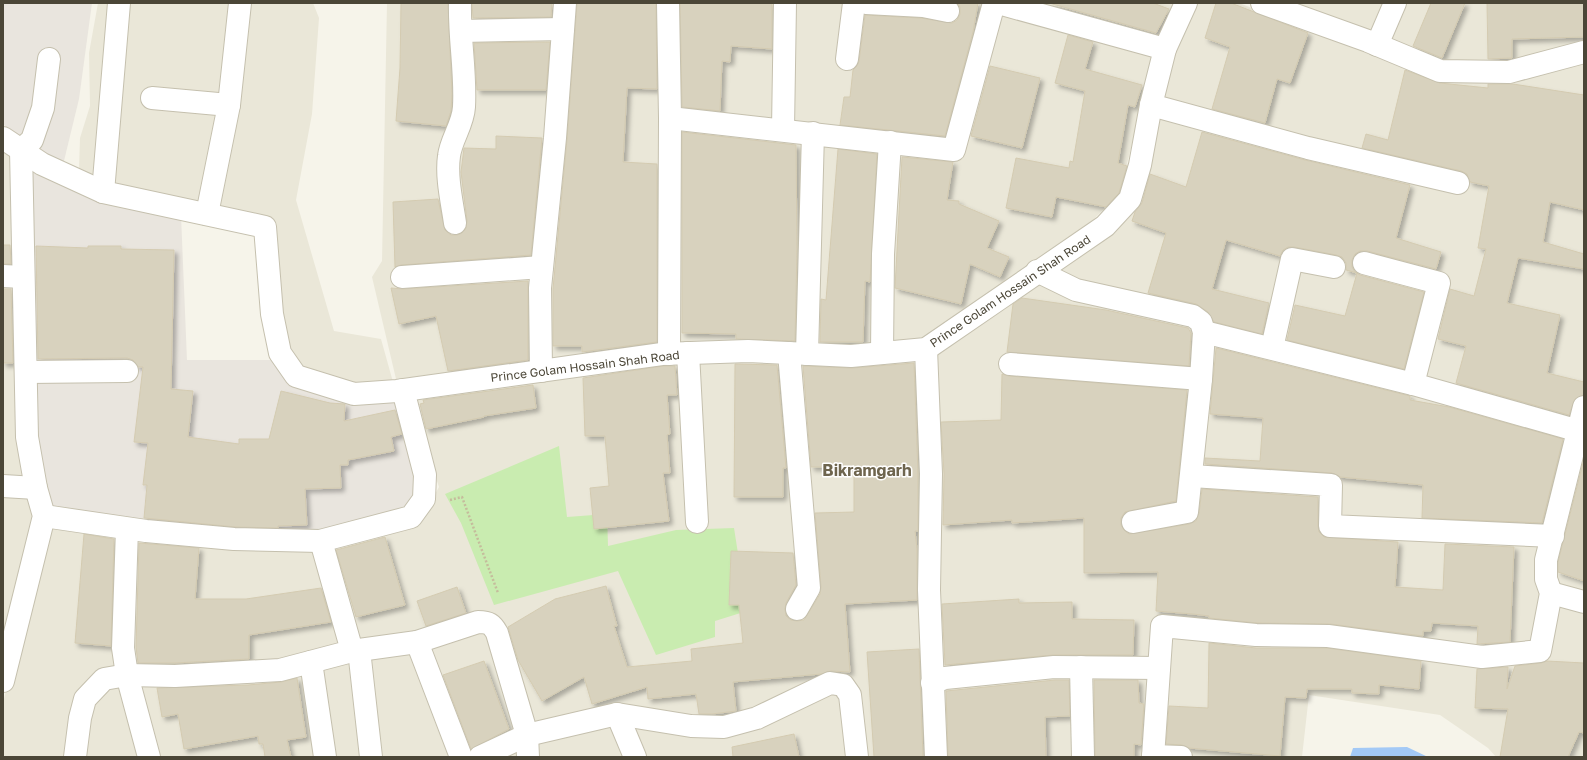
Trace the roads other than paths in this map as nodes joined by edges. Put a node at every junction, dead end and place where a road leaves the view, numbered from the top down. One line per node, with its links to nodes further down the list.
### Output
1 (119, 3): 32 (street)
2 (240, 3): 23 (street)
3 (460, 3): 16 (street)
4 (565, 3): 15 (street)
5 (668, 3): 25 (street)
6 (785, 3): 26 (street)
7 (854, 3): 20 (street)
8 (866, 3): 14 (street)
9 (994, 3): 29 (street)
10 (998, 3): 18 (street)
11 (1186, 3): 18 (street, Prince Golam Hossain Shah Road)
12 (1262, 3): 17 (street)
13 (1395, 3): 17 (street)
14 (948, 11)
15 (563, 29): 16 (street); 36 (street)
16 (461, 31): 34 (street)
17 (1377, 45): 19 (street)
18 (1165, 49): 24 (street, Prince Golam Hossain Shah Road)
19 (1584, 52)
20 (847, 58)
21 (49, 59): 30 (street)
22 (152, 98): 23 (street)
23 (229, 105): 33 (street)
24 (1151, 105): 31 (street); 38 (street, Prince Golam Hossain Shah Road)
25 (670, 118): 26 (street); 45 (street)
26 (783, 130): 27 (street)
27 (813, 133): 29 (street); 46 (street)
28 (3, 138): 30 (street, Prince Golam Hossain Shah Road)
29 (890, 142): 44 (street)
30 (21, 150): 32 (street, Prince Golam Hossain Shah Road); 40 (street)
31 (1458, 182)
32 (103, 192): 33 (street, Prince Golam Hossain Shah Road)
33 (207, 214): 53 (street, Prince Golam Hossain Shah Road)
34 (455, 223)
35 (1364, 263): 52 (street)
36 (542, 267): 39 (street); 49 (street)
37 (1334, 267): 42 (street)
38 (1037, 271): 41 (street); 43 (street, Prince Golam Hossain Shah Road)
39 (402, 276)
40 (13, 277): 50 (street)
41 (1204, 332): 42 (street); 51 (street)
42 (1272, 348): 52 (street)
43 (926, 349): 44 (street, Prince Golam Hossain Shah Road); 75 (street)
44 (882, 353): 46 (street, Prince Golam Hossain Shah Road)
45 (678, 354): 46 (street, Prince Golam Hossain Shah Road); 49 (street, Prince Golam Hossain Shah Road); 60 (street)
46 (798, 354): 67 (street)
47 (1010, 364): 51 (street)
48 (127, 371): 50 (street)
49 (541, 371): 53 (street, Prince Golam Hossain Shah Road)
50 (27, 372): 58 (street)
51 (1202, 379): 56 (street)
52 (1413, 384): 55 (street)
53 (403, 390): 64 (street)
54 (1584, 407): 55 (street)
55 (1579, 431): 63 (street)
56 (1192, 476): 61 (street); 63 (street)
57 (3, 486): 58 (street)
58 (36, 488): 59 (street)
59 (44, 516): 62 (street); 74 (street)
60 (697, 522)
61 (1133, 522)
62 (127, 529): 64 (street); 73 (street)
63 (1553, 536): 65 (street)
64 (321, 541): 69 (street)
65 (1551, 593): 66 (street); 72 (street)
66 (1584, 602)
67 (797, 609)
68 (418, 642): 69 (street); 77 (street); 83 (street)
69 (355, 650): 70 (street); 82 (street)
70 (311, 662): 73 (street); 81 (street)
71 (1081, 667): 72 (street); 75 (street); 89 (street)
72 (1159, 668): 78 (street)
73 (127, 675): 79 (street); 80 (street)
74 (3, 681)
75 (932, 682): 88 (street)
76 (617, 714): 77 (street); 86 (street); 87 (street)
77 (528, 735): 84 (street); 85 (street)
78 (1153, 756): 90 (street)
79 (75, 757)
80 (149, 757)
81 (325, 757)
82 (371, 757)
83 (462, 757)
84 (480, 757)
85 (528, 757)
86 (635, 757)
87 (857, 757)
88 (936, 757)
89 (1083, 757)
90 (1181, 757)

